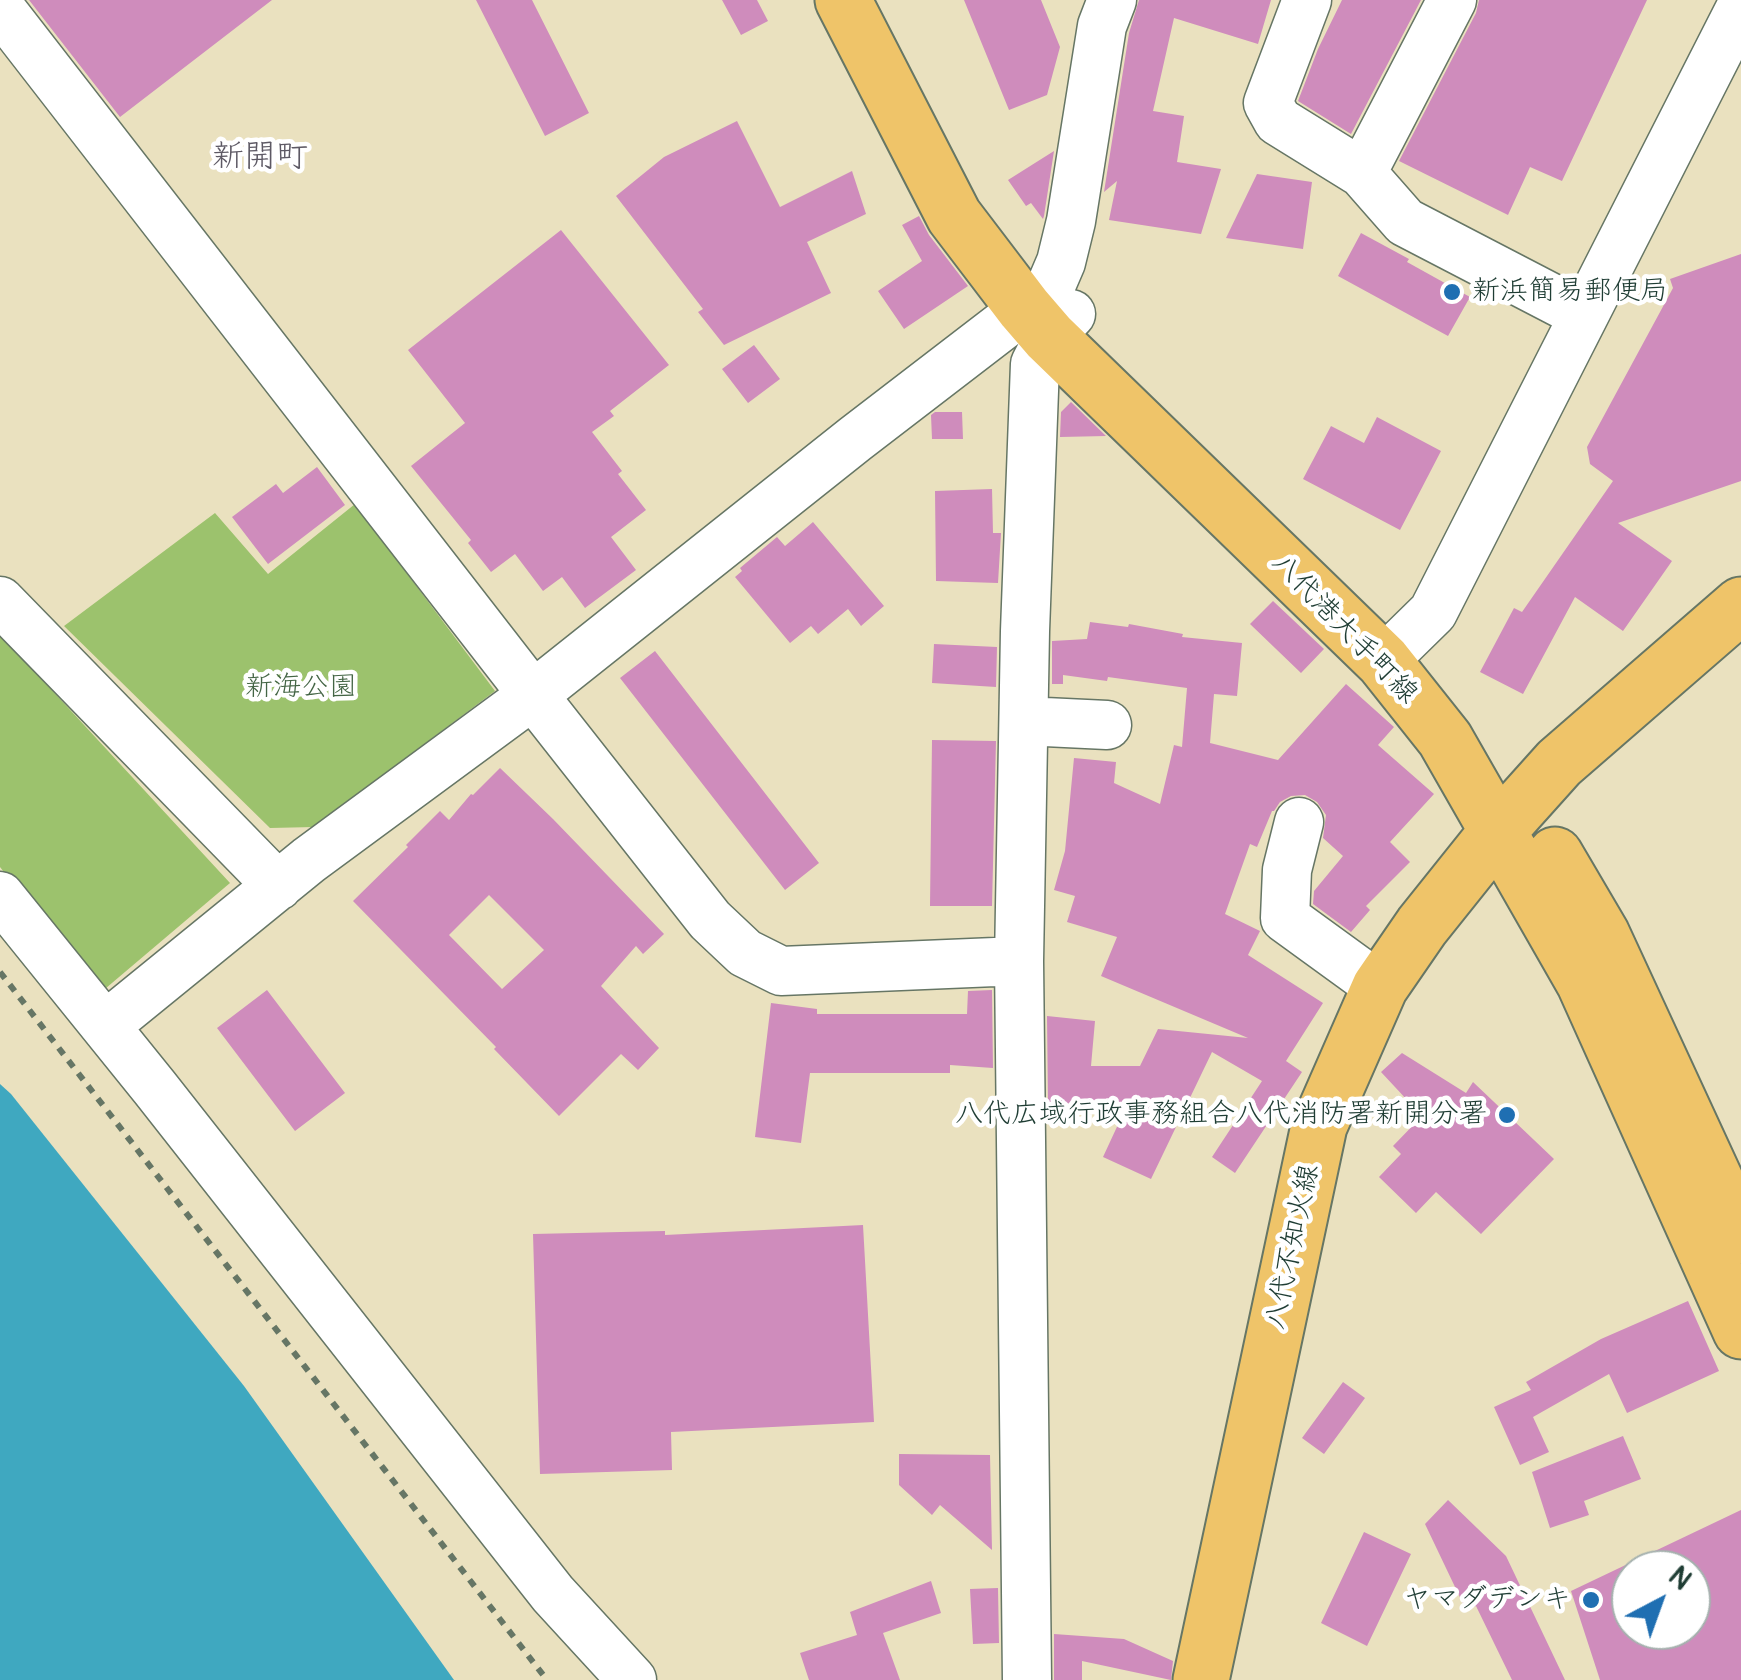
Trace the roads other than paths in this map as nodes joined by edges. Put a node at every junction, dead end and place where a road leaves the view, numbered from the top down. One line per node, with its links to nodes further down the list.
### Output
1 (843, 0): 9 (main road, 八代港大手町線)
2 (882, 0): 9 (main road, 八代港大手町線)
3 (1112, 0): 9 (street)
4 (1307, 0): 8 (street)
5 (1452, 0): 8 (street)
6 (1741, 7): 10 (street)
7 (0, 8): 14 (street)
8 (1362, 174): 10 (street)
9 (1048, 312): 13 (main road, 八代港大手町線); 14 (street); 15 (street)
10 (1584, 315): 13 (street)
11 (0, 601): 19 (street)
12 (1741, 605): 17 (main road, 八代不知火線)
13 (1395, 650): 17 (main road, 八代港大手町線)
14 (532, 695): 19 (street); 21 (street)
15 (1024, 722): 16 (street); 21 (street)
16 (1107, 724)
17 (1511, 817): 22 (main road, 八代不知火線); 24 (main road, 八代港大手町線); 25 (main road, 八代港大手町線)
18 (1299, 822): 22 (street)
19 (278, 886): 23 (street)
20 (0, 896): 23 (street)
21 (1020, 961): 27 (street)
22 (1380, 987): 28 (main road, 八代不知火線)
23 (105, 1026): 26 (street)
24 (1741, 1236)
25 (1741, 1331)
26 (632, 1680)
27 (1027, 1680)
28 (1200, 1680)

